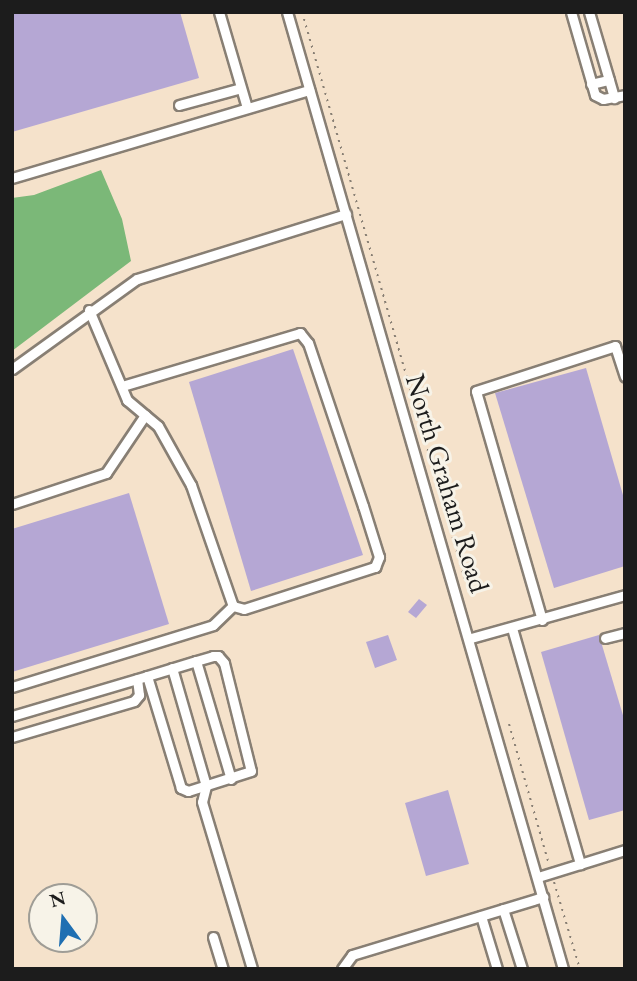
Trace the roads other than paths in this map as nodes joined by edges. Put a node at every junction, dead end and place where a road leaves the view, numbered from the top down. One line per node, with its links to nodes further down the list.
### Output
1 (219, 12): 7 (street)
2 (287, 12): 8 (street, North Graham Road)
3 (570, 12): 6 (street)
4 (589, 12): 5 (street)
5 (609, 80): 6 (street); 10 (street)
6 (591, 84): 10 (street)
7 (241, 88): 11 (street); 12 (street)
8 (309, 90): 12 (street); 14 (street, North Graham Road)
9 (625, 95): 10 (street)
10 (614, 98)
11 (179, 105)
12 (247, 108): 13 (street)
13 (12, 178)
14 (346, 215): 15 (street); 26 (street, North Graham Road)
15 (89, 310): 16 (street); 18 (street)
16 (12, 369)
17 (625, 376): 23 (street)
18 (122, 386): 19 (street); 22 (street)
19 (145, 415): 20 (street); 22 (street)
20 (12, 503)
21 (624, 598): 23 (street)
22 (233, 606): 31 (street)
23 (542, 620): 24 (street)
24 (512, 628): 26 (street); 37 (street)
25 (625, 633): 27 (street)
26 (471, 638): 38 (street, North Graham Road)
27 (605, 638)
28 (196, 661): 29 (street); 34 (street); 34 (street)
29 (172, 668): 30 (street); 35 (street)
30 (142, 677): 32 (street); 33 (street); 35 (street)
31 (12, 687)
32 (12, 716)
33 (12, 737)
34 (231, 779): 35 (street)
35 (206, 786): 44 (street)
36 (625, 850): 37 (street)
37 (580, 864): 38 (street)
38 (538, 877): 39 (street, North Graham Road)
39 (543, 897): 40 (street); 48 (street, North Graham Road)
40 (503, 909): 41 (street); 47 (street)
41 (481, 916): 45 (street); 46 (street)
42 (213, 937): 43 (street)
43 (223, 969)
44 (252, 969)
45 (342, 969)
46 (497, 969)
47 (522, 969)
48 (563, 969)

